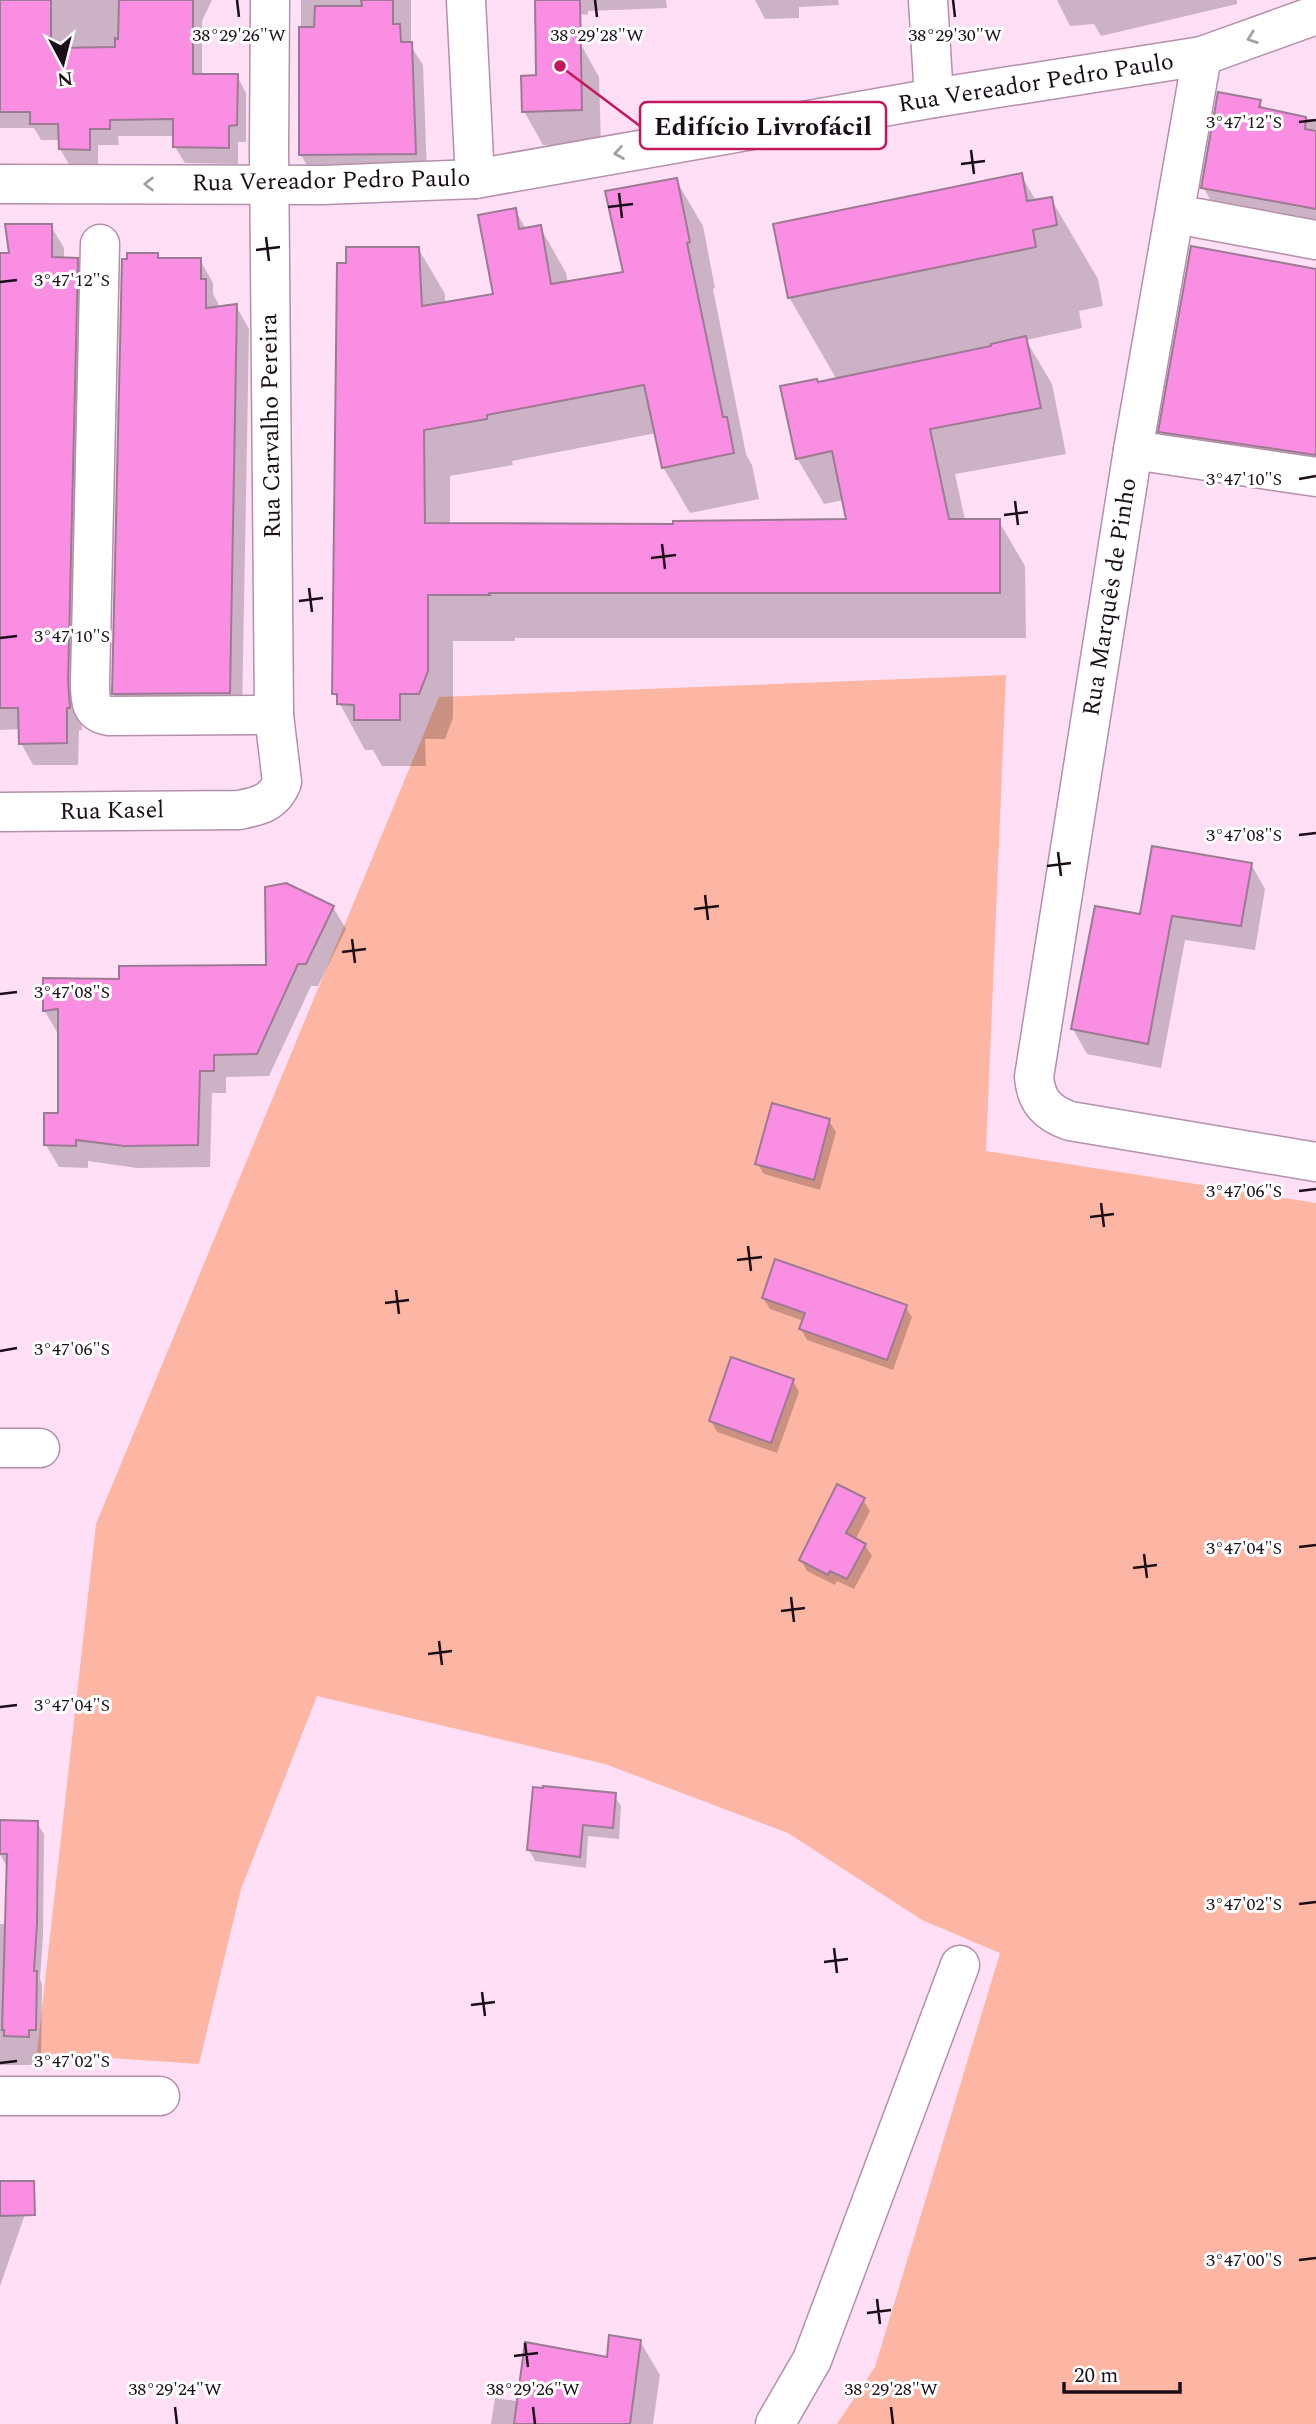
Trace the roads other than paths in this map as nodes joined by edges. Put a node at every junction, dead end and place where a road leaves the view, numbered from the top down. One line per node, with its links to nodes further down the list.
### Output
1 (270, 0): 8 (street, Rua Carvalho Pereira)
2 (466, 0): 7 (street)
3 (928, 0): 6 (street)
4 (1316, 15): 5 (street, Rua Vereador Pedro Paulo, one-way to 5)
5 (1202, 56): 6 (street, Rua Vereador Pedro Paulo); 13 (street, Rua Marquês de Pinho)
6 (934, 98): 7 (street, Rua Vereador Pedro Paulo, one-way to 7)
7 (475, 179): 8 (street, Rua Vereador Pedro Paulo)
8 (269, 183): 9 (street, Rua Vereador Pedro Paulo, one-way to 9); 15 (street, Rua Carvalho Pereira)
9 (0, 184)
10 (1197, 218): 11 (street)
11 (1316, 240)
12 (100, 244): 15 (street)
13 (1133, 450): 14 (street); 18 (street, Rua Marquês de Pinho)
14 (1316, 477)
15 (274, 715): 16 (street, Rua Carvalho Pereira)
16 (225, 810): 17 (street, Rua Kasel)
17 (0, 812)
18 (1316, 1162)
19 (0, 1448): 20 (street)
20 (40, 1448)
21 (960, 1965): 24 (street)
22 (0, 2096): 23 (street)
23 (160, 2096)
24 (775, 2424)

